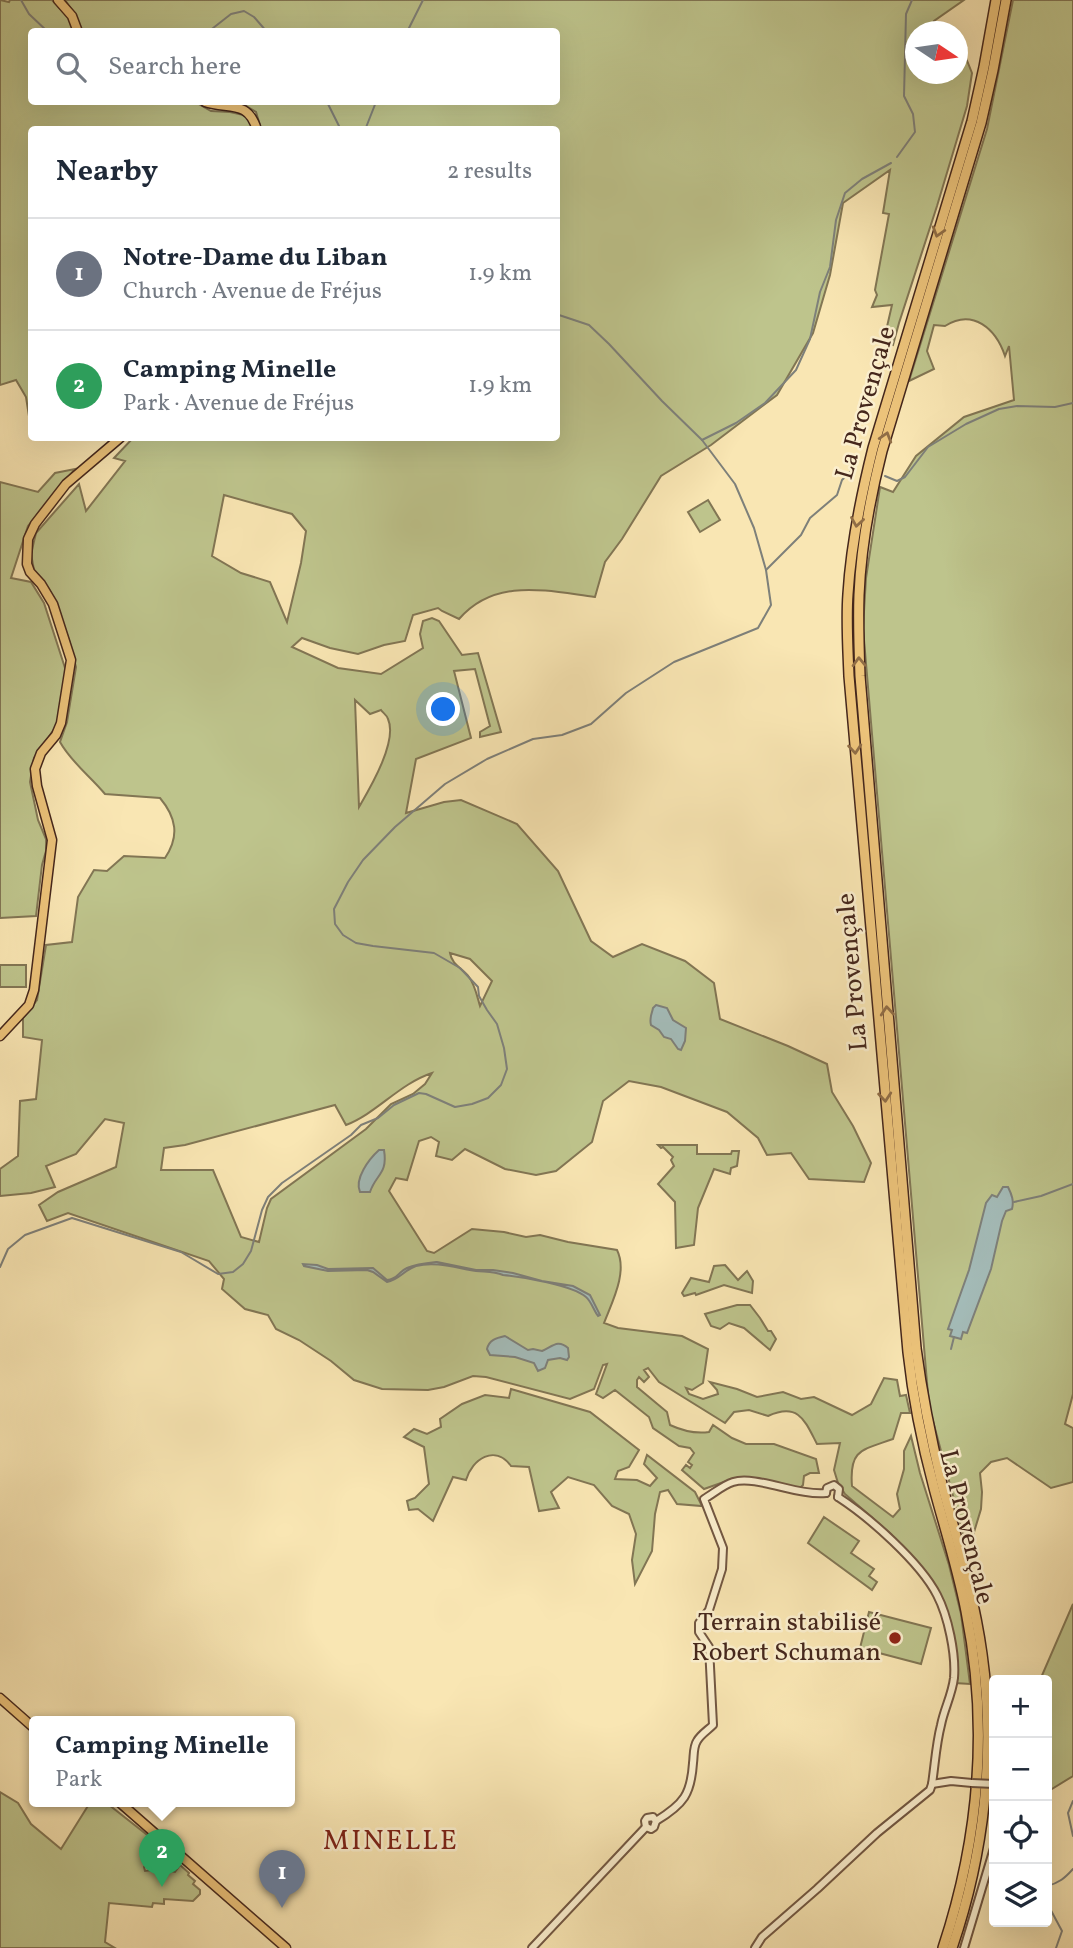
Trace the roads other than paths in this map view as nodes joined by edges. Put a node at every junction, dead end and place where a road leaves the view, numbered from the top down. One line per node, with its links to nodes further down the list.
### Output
1 (58, 0): 4 (main road)
2 (996, 0): 20 (highway, La Provençale, one-way to 20)
3 (1006, 0): 21 (highway, La Provençale, one-way to 3)
4 (76, 28)
5 (216, 105): 6 (main road)
6 (256, 126)
7 (116, 441): 8 (main road)
8 (0, 1036)
9 (825, 1493): 10 (street); 10 (street); 18 (street)
10 (838, 1497): 13 (street)
11 (0, 1698): 12 (main road)
12 (29, 1724)
13 (932, 1784): 14 (street, bridge); 19 (street)
14 (989, 1784)
15 (125, 1807): 17 (main road)
16 (989, 1864): 22 (street)
17 (285, 1948)
18 (532, 1948)
19 (755, 1948)
20 (943, 1948)
21 (952, 1948)
22 (964, 1948)

